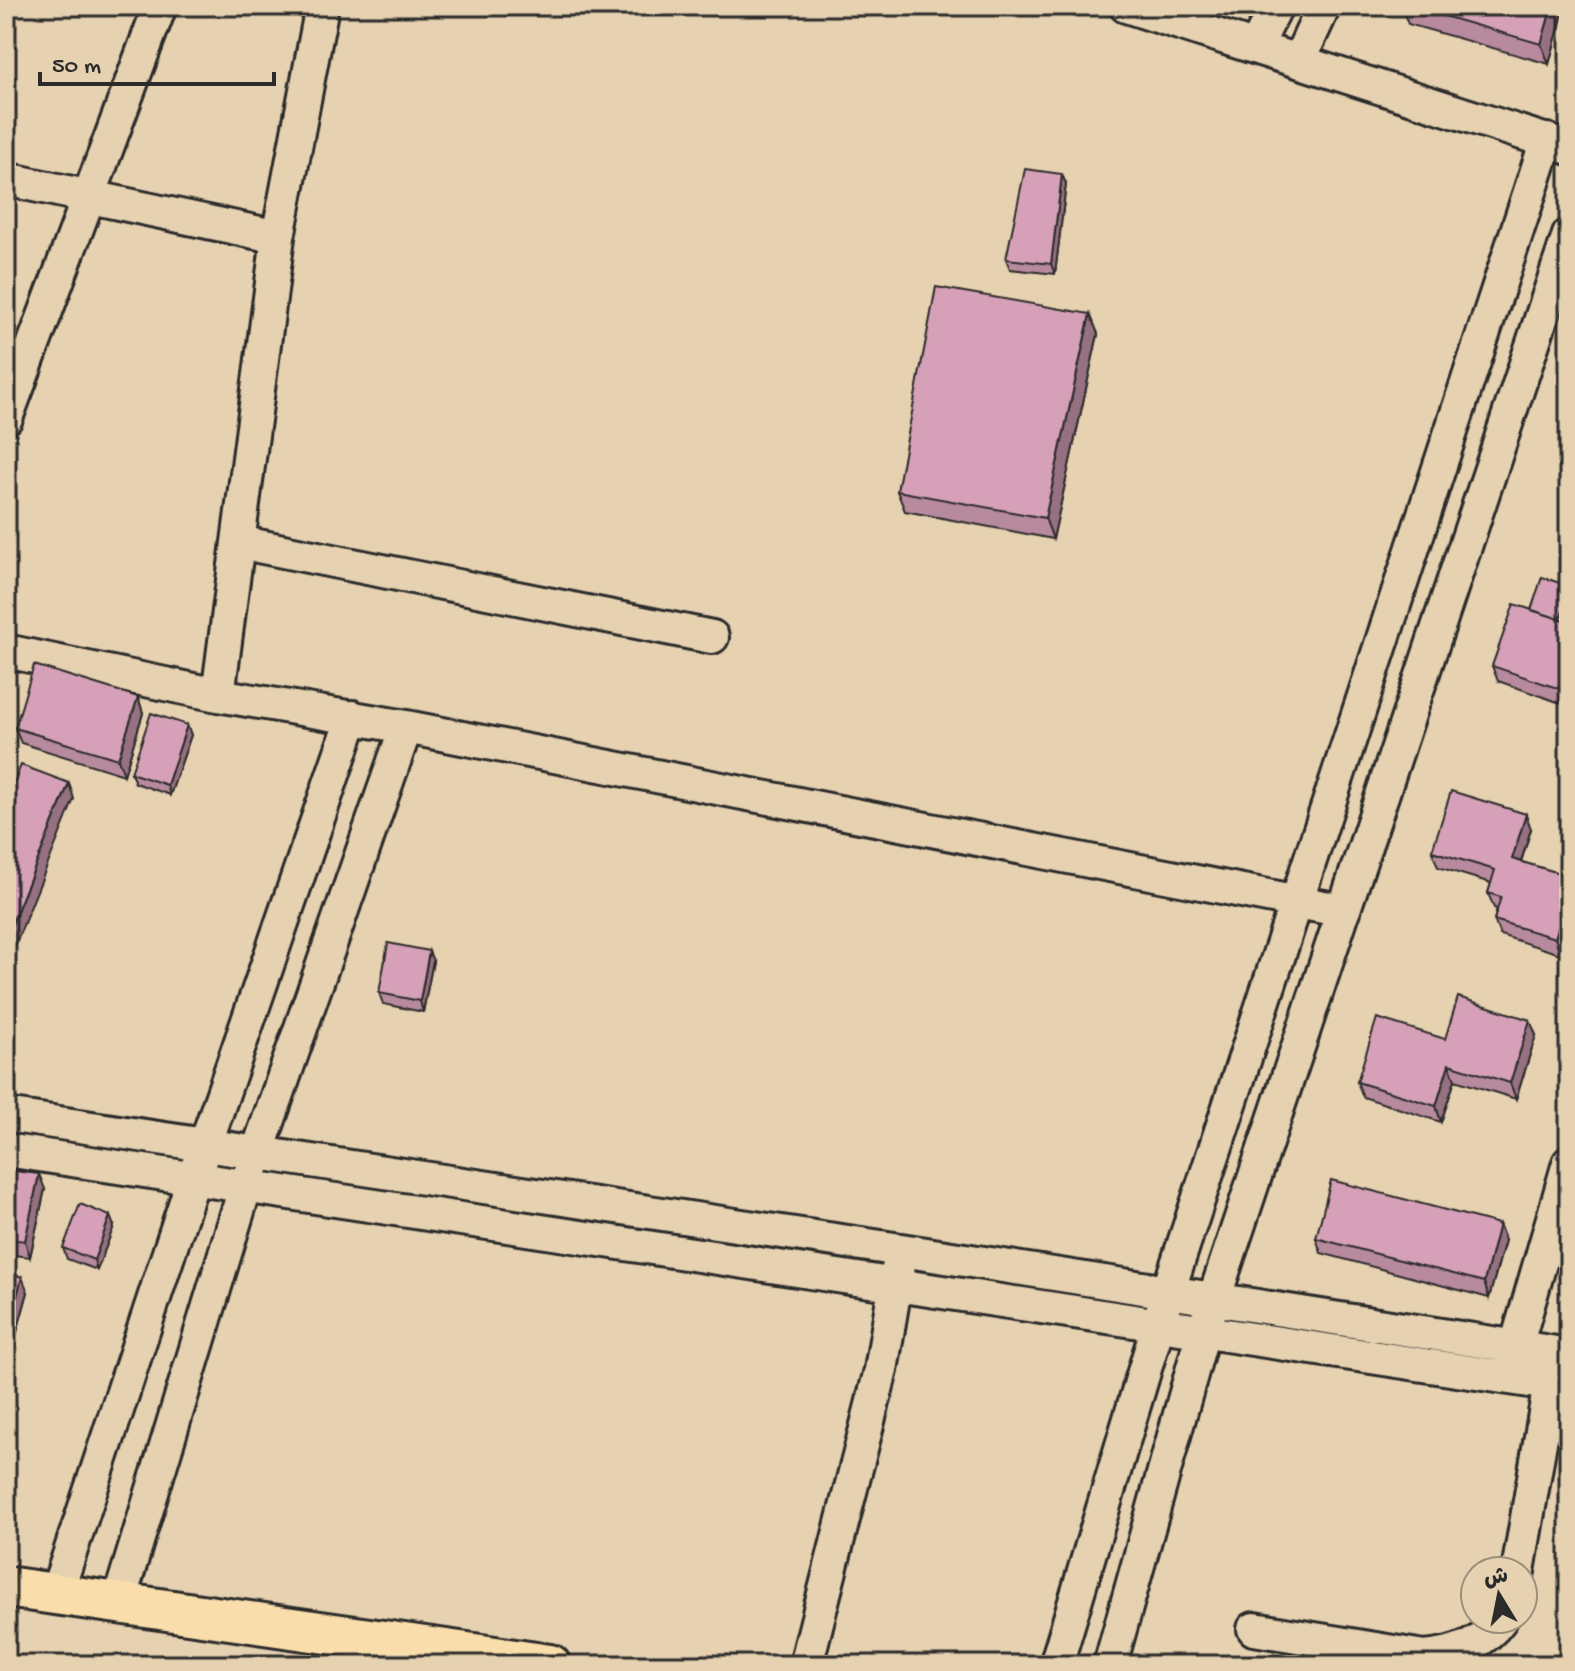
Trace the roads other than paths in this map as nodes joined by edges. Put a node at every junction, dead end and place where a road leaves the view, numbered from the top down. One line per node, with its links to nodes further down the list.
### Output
1 (160, 6): 10 (street)
2 (322, 6): 12 (street)
3 (1126, 6): 6 (street)
4 (1276, 6): 6 (street)
5 (1324, 6): 7 (street)
6 (1256, 47): 7 (street)
7 (1299, 60): 8 (street)
8 (1558, 144): 20 (street)
9 (6, 179): 10 (street)
10 (88, 197): 12 (street); 13 (street)
11 (1569, 235): 21 (street)
12 (278, 237): 14 (street)
13 (6, 418)
14 (238, 542): 15 (street); 17 (street)
15 (712, 637)
16 (6, 651): 17 (street)
17 (218, 695): 18 (street)
18 (353, 717): 19 (street); 23 (street)
19 (406, 727): 20 (street); 25 (street)
20 (1297, 901): 21 (street); 31 (street)
21 (1344, 911): 32 (street)
22 (6, 1115): 23 (street)
23 (205, 1146): 25 (street); 27 (street)
24 (6, 1150): 27 (street)
25 (257, 1154): 28 (street); 29 (street)
26 (1569, 1163): 35 (street)
27 (193, 1180): 28 (street); 40 (street)
28 (245, 1188): 30 (street); 41 (street)
29 (901, 1250): 30 (street); 31 (street)
30 (896, 1285): 33 (street); 45 (street)
31 (1168, 1292): 32 (street); 33 (street)
32 (1214, 1299): 34 (street); 35 (street)
33 (1158, 1326): 34 (street); 46 (street)
34 (1203, 1332): 36 (street); 47 (street)
35 (1515, 1346): 36 (street); 37 (street)
36 (1507, 1377): 37 (street)
37 (1565, 1378): 38 (street)
38 (1522, 1555)
39 (6, 1587): 40 (main road)
40 (56, 1595): 41 (main road)
41 (118, 1604): 44 (main road)
42 (1254, 1629): 43 (street)
43 (1486, 1635)
44 (550, 1665)
45 (806, 1665)
46 (1056, 1665)
47 (1110, 1665)

